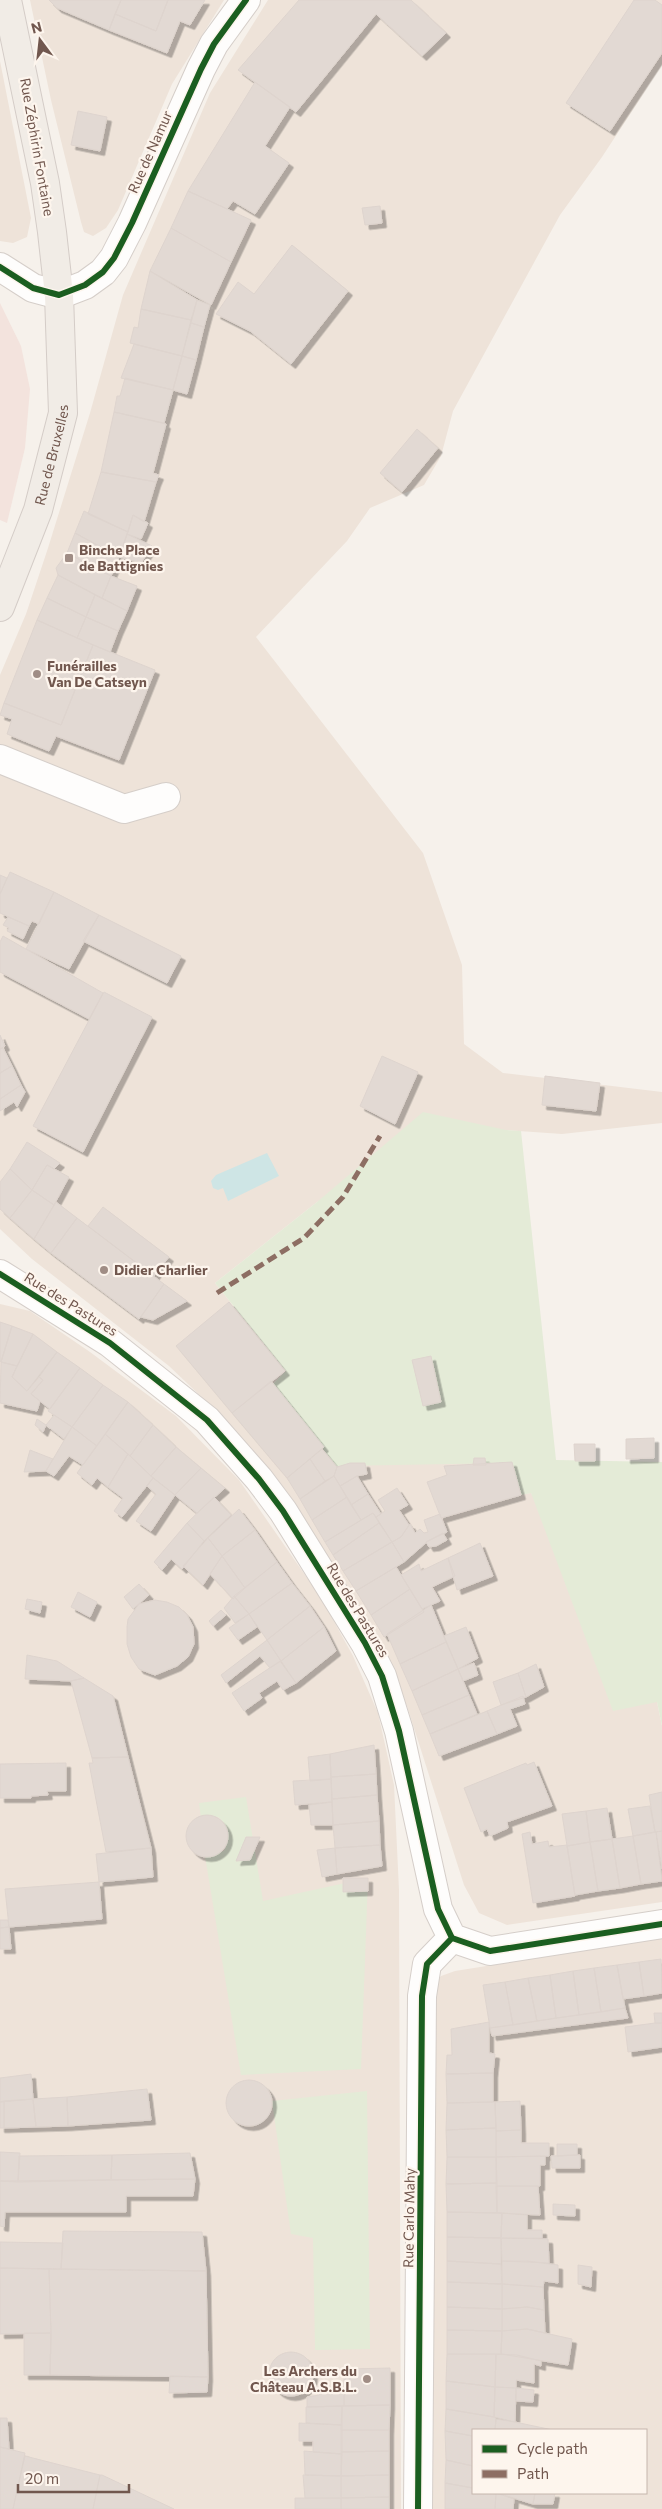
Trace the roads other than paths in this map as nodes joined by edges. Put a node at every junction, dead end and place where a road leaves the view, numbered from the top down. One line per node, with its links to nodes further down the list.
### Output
1 (7, 0): 4 (main road, Rue Zéphirin Fontaine)
2 (246, 0): 4 (street, Rue de Namur)
3 (0, 268): 4 (street)
4 (60, 295): 5 (main road, Rue de Bruxelles)
5 (0, 607)
6 (0, 759): 7 (street)
7 (166, 797)
8 (0, 1273): 10 (street, Rue des Pastures)
9 (662, 1924): 10 (street)
10 (452, 1938): 11 (street, Rue Carlo Mahy)
11 (418, 2509)

